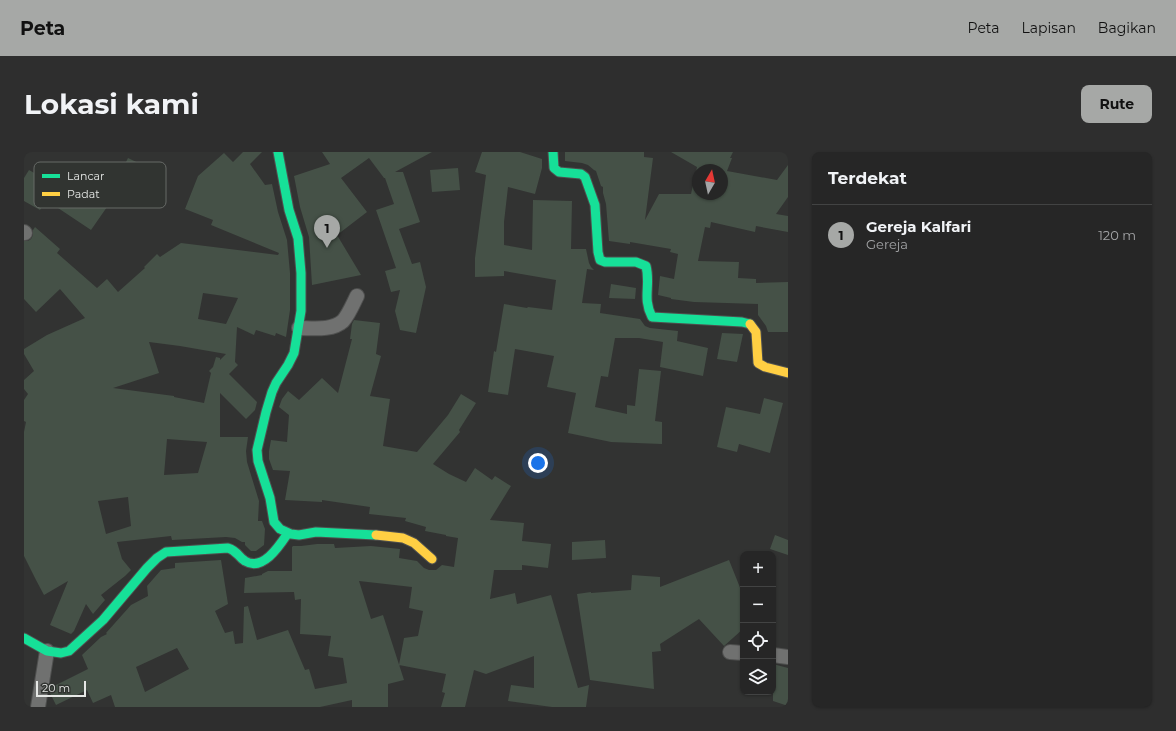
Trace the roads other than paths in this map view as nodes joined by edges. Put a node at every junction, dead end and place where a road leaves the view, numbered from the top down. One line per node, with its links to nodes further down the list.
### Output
1 (278, 152): 4 (street)
2 (553, 152): 5 (street)
3 (357, 296): 4 (street)
4 (299, 328): 6 (street)
5 (788, 373)
6 (288, 532): 7 (street); 9 (street)
7 (432, 559)
8 (24, 638): 9 (street)
9 (47, 651): 12 (street)
10 (776, 655): 11 (street)
11 (788, 657)
12 (38, 707)

